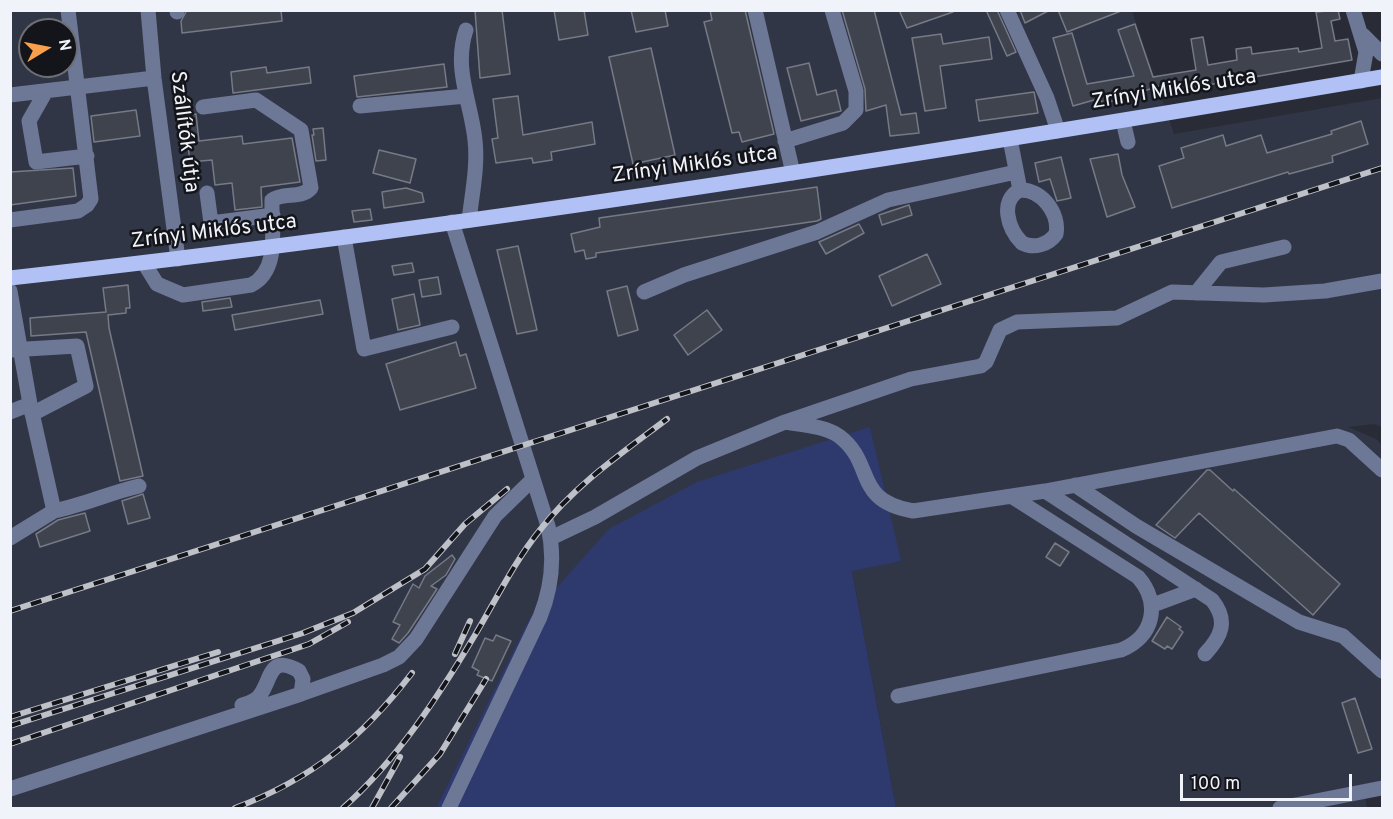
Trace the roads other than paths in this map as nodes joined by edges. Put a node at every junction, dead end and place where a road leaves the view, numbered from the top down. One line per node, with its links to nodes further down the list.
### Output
1 (68, 10): 13 (street)
2 (148, 10): 11 (street, Szállítók útja)
3 (754, 10): 22 (street)
4 (832, 10): 22 (street)
5 (1007, 10): 20 (street)
6 (1353, 10): 8 (street)
7 (466, 30): 16 (street)
8 (1362, 33): 9 (street); 12 (street)
9 (1383, 54)
10 (1383, 77): 12 (main road, Zrínyi Miklós utca)
11 (154, 78): 13 (street); 33 (street, Szállítók útja)
12 (1361, 81): 19 (main road, Zrínyi Miklós utca)
13 (78, 88): 14 (street); 24 (street)
14 (46, 92): 15 (street); 24 (street)
15 (10, 95)
16 (465, 96): 18 (street); 31 (street)
17 (203, 106): 29 (street)
18 (360, 106)
19 (1124, 121): 20 (main road, Zrínyi Miklós utca); 23 (street)
20 (1058, 131): 21 (main road, Zrínyi Miklós utca)
21 (1010, 140): 25 (main road, Zrínyi Miklós utca); 26 (street)
22 (785, 141): 25 (street)
23 (1128, 142)
24 (87, 156): 30 (street)
25 (793, 172): 31 (main road, Zrínyi Miklós utca)
26 (1016, 172): 27 (street); 43 (street)
27 (1020, 190)
28 (207, 193): 29 (street)
29 (273, 215): 35 (street)
30 (10, 220)
31 (469, 220): 32 (main road, Zrínyi Miklós utca)
32 (452, 222): 34 (main road, Zrínyi Miklós utca); 51 (street)
33 (175, 231): 37 (street); 38 (street, Szállítók útja)
34 (344, 237): 35 (main road, Zrínyi Miklós utca); 45 (street)
35 (272, 246): 37 (main road, Zrínyi Miklós utca); 39 (street)
36 (1284, 247): 44 (street)
37 (202, 256): 38 (main road, Zrínyi Miklós utca)
38 (178, 259): 39 (main road, Zrínyi Miklós utca)
39 (144, 263): 40 (main road, Zrínyi Miklós utca)
40 (10, 278)
41 (1383, 282): 44 (street)
42 (10, 291): 46 (street)
43 (644, 292)
44 (1196, 293): 49 (street)
45 (452, 327)
46 (15, 350): 47 (street); 47 (street)
47 (31, 409): 48 (street); 56 (street)
48 (10, 412)
49 (785, 422): 55 (street); 58 (street)
50 (1383, 470): 52 (street)
51 (533, 478): 58 (street); 63 (street)
52 (1075, 485): 54 (street); 62 (street)
53 (139, 486): 56 (street)
54 (1045, 491): 55 (street); 59 (street)
55 (1011, 496): 60 (street)
56 (54, 511): 57 (street)
57 (10, 538)
58 (551, 538): 68 (street)
59 (1196, 589): 60 (street); 61 (street)
60 (1153, 605): 64 (street)
61 (1205, 654)
62 (1383, 671)
63 (301, 694): 65 (street); 65 (street)
64 (898, 696)
65 (192, 729): 67 (street)
66 (1383, 788): 69 (street)
67 (10, 789)
68 (449, 808)
69 (1280, 808)

